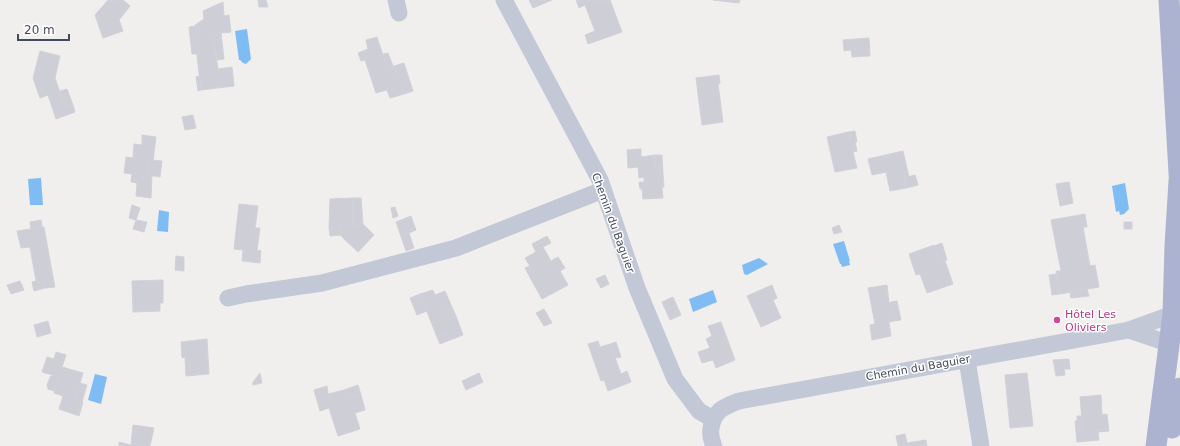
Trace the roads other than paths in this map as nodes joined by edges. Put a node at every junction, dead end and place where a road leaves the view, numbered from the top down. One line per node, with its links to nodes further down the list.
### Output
1 (504, 0): 5 (street, Chemin du Baguier)
2 (1169, 0): 3 (main road)
3 (1178, 127): 4 (main road)
4 (1179, 186): 8 (main road)
5 (603, 190): 6 (street); 11 (street, Chemin du Baguier)
6 (228, 298)
7 (1129, 330): 8 (street, Chemin du Baguier); 8 (street, Chemin du Baguier); 9 (street, Chemin du Baguier)
8 (1178, 335): 10 (street); 14 (main road)
9 (967, 360): 11 (street, Chemin du Baguier); 13 (street)
10 (1180, 390): 15 (main road)
11 (713, 419): 12 (street)
12 (714, 446)
13 (981, 446)
14 (1156, 446)
15 (1168, 446)

